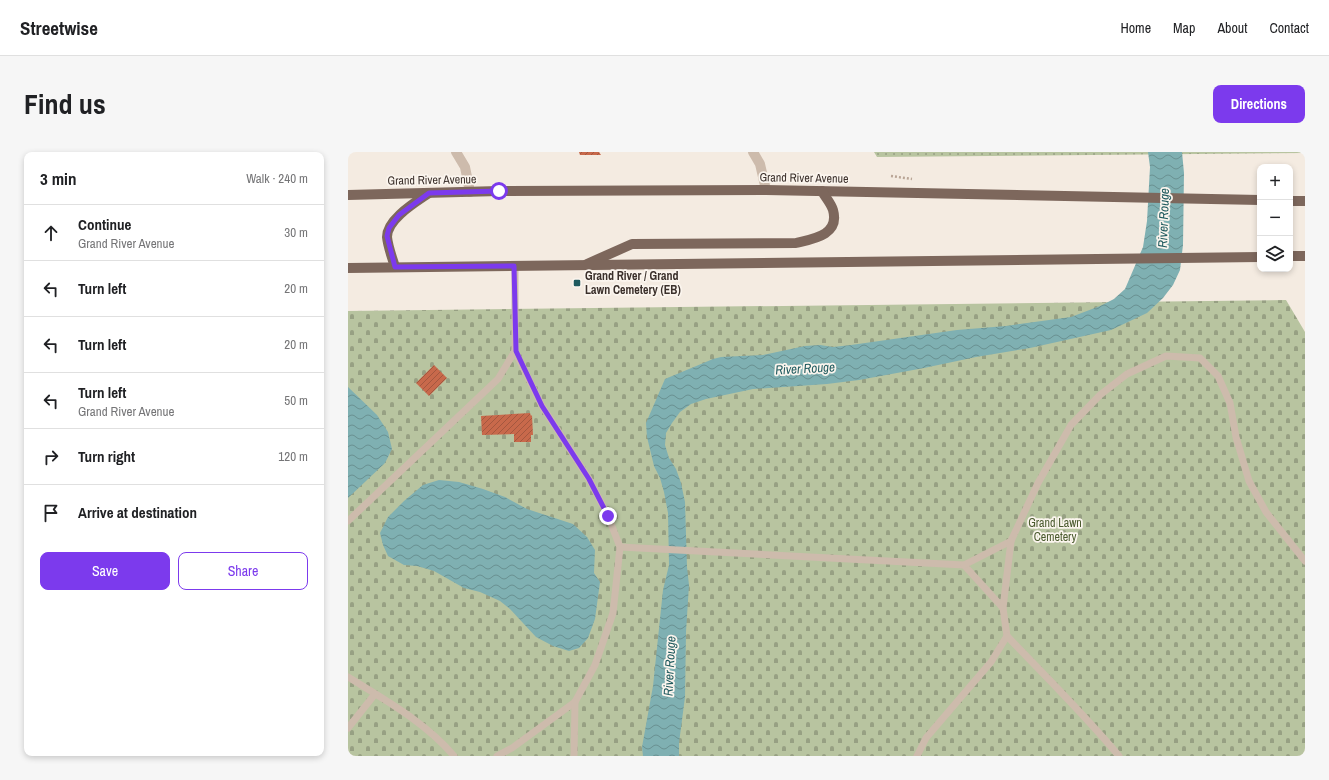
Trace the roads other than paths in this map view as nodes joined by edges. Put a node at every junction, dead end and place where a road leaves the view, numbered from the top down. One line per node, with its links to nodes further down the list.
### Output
1 (456, 152): 5 (street)
2 (753, 152): 3 (street)
3 (766, 190): 4 (main road, Grand River Avenue); 5 (main road, Grand River Avenue)
4 (822, 191): 8 (main road, Grand River Avenue); 15 (main road)
5 (470, 192): 6 (main road, Grand River Avenue)
6 (429, 193): 7 (main road, Grand River Avenue); 16 (main road)
7 (348, 195)
8 (1257, 200)
9 (1293, 201): 10 (main road)
10 (1305, 201)
11 (1293, 256): 12 (main road)
12 (1305, 256)
13 (1257, 257): 15 (main road)
14 (514, 266): 15 (main road); 16 (main road); 18 (lane)
15 (584, 266)
16 (395, 267): 17 (main road)
17 (348, 268)
18 (516, 351): 19 (lane); 21 (lane)
19 (348, 521)
20 (1012, 541): 22 (lane); 23 (lane); 24 (lane)
21 (620, 547): 23 (lane); 28 (lane)
22 (1305, 561)
23 (964, 565): 24 (lane)
24 (1003, 608): 25 (lane)
25 (1008, 636): 33 (lane); 34 (lane)
26 (348, 677): 27 (lane)
27 (375, 694): 29 (lane); 30 (lane)
28 (575, 702): 31 (lane); 32 (lane)
29 (348, 728)
30 (454, 756)
31 (497, 756)
32 (574, 756)
33 (917, 756)
34 (1119, 756)

